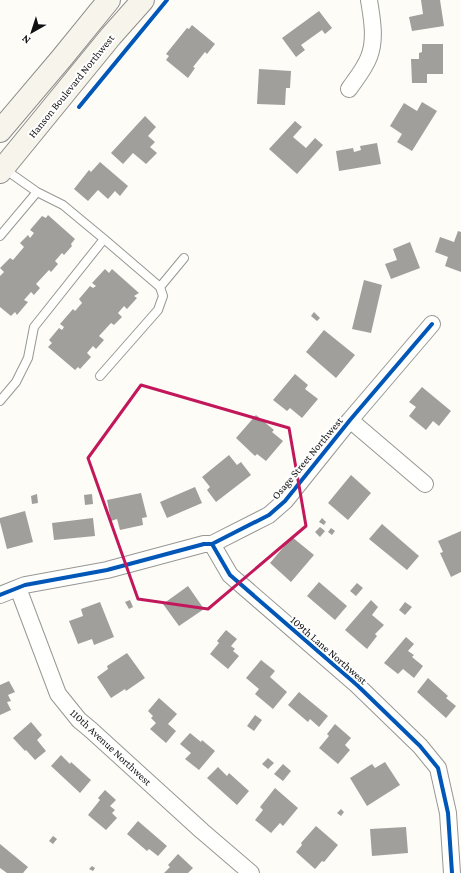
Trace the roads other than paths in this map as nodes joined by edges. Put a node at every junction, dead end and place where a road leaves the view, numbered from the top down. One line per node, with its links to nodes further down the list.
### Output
1 (109, 0): 5 (main road)
2 (142, 0): 6 (main road, Hanson Boulevard Northwest)
3 (369, 0): 4 (street)
4 (349, 89)
5 (0, 131)
6 (1, 169): 7 (lane)
7 (37, 192): 8 (lane); 9 (lane)
8 (0, 236)
9 (104, 239): 11 (lane); 14 (lane)
10 (184, 258): 11 (lane)
11 (160, 287): 13 (lane)
12 (432, 324): 15 (street, Osage Street Northwest)
13 (100, 376)
14 (0, 401)
15 (350, 420): 16 (street); 17 (street, Osage Street Northwest)
16 (426, 484)
17 (212, 544): 18 (street, Osage Street Northwest); 21 (street, 109th Lane Northwest)
18 (18, 588): 19 (street, Osage Street Northwest); 20 (street, 110th Avenue Northwest)
19 (0, 595)
20 (251, 873)
21 (452, 873)

